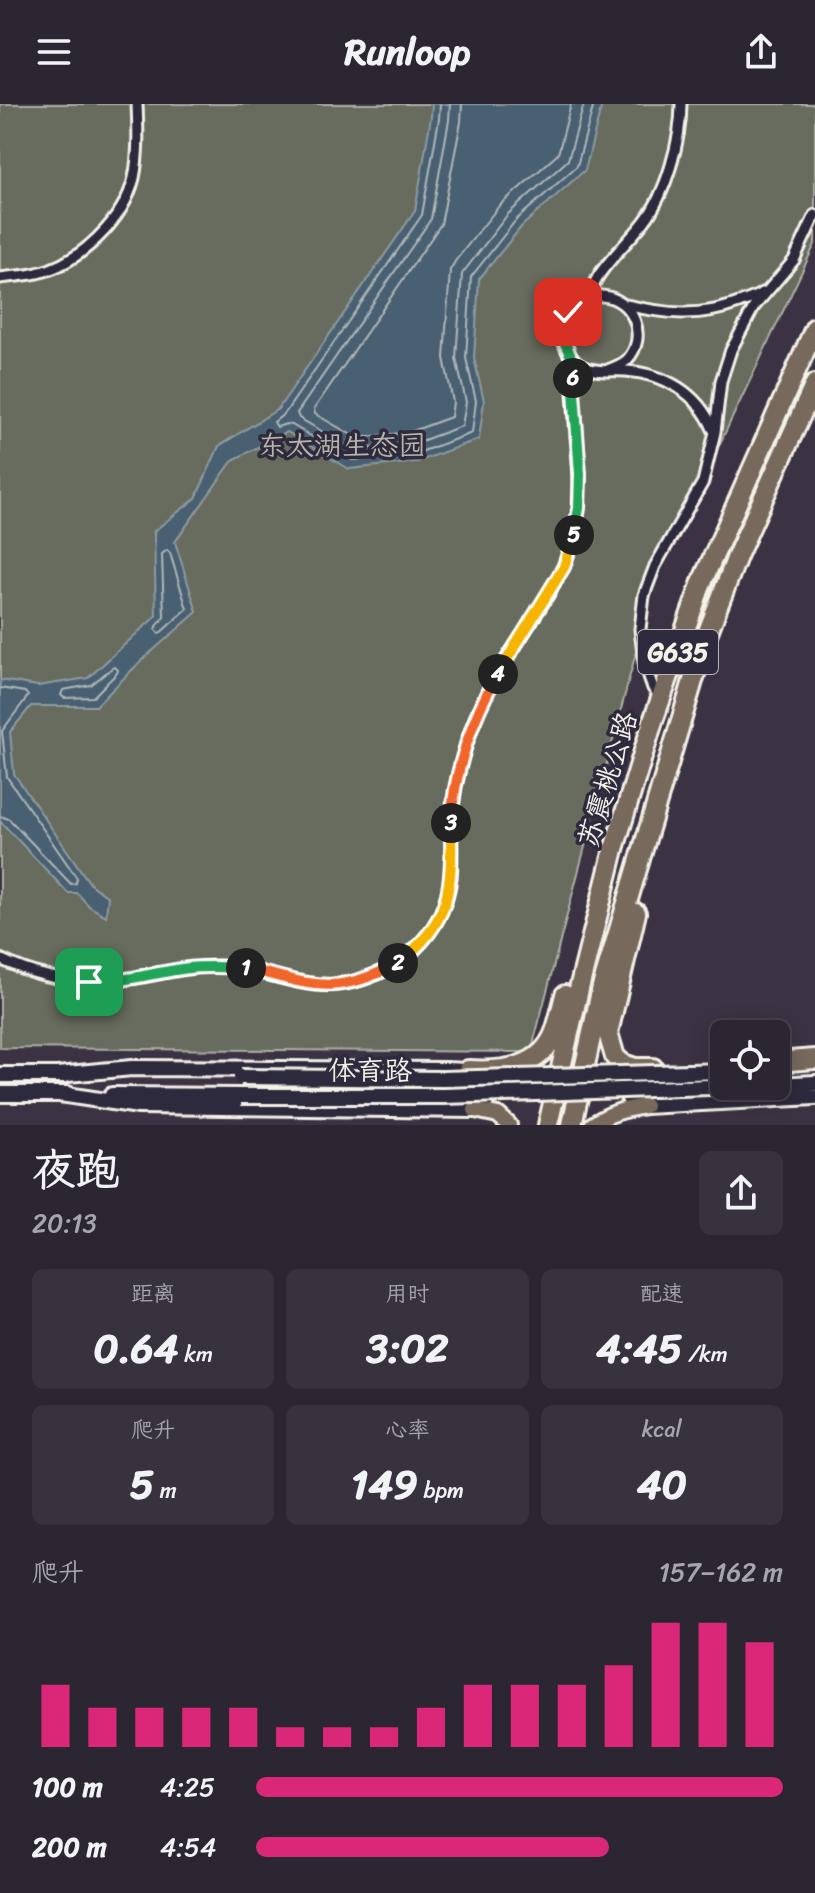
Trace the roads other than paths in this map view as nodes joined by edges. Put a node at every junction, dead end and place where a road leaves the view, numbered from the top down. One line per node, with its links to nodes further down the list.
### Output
1 (137, 104): 4 (street)
2 (681, 104): 6 (street)
3 (815, 215): 5 (street)
4 (0, 278)
5 (775, 284): 7 (street); 12 (street)
6 (588, 297): 7 (street); 9 (street)
7 (624, 304): 10 (street)
8 (815, 328): 13 (highway, 苏震桃公路 / G635)
9 (571, 358): 10 (street); 16 (street)
10 (605, 371): 12 (street)
11 (815, 384): 14 (highway, 苏震桃公路 / G635)
12 (715, 432): 13 (street)
13 (661, 698): 15 (highway, 苏震桃公路 / G635)
14 (667, 769): 21 (highway); 35 (highway, 苏震桃公路 / G635)
15 (627, 806): 23 (highway); 36 (highway, 苏震桃公路 / G635)
16 (0, 959)
17 (815, 1059): 18 (highway)
18 (790, 1061)
19 (710, 1065): 21 (highway)
20 (815, 1067): 22 (main road)
21 (635, 1068): 33 (main road)
22 (790, 1068)
23 (468, 1070): 26 (main road); 34 (main road)
24 (710, 1071): 26 (main road, 体育路, bridge)
25 (0, 1075): 26 (main road, 体育路)
26 (57, 1075)
27 (815, 1083): 28 (main road)
28 (790, 1084)
29 (710, 1087): 31 (main road, 体育路, bridge)
30 (0, 1094): 31 (main road, 体育路)
31 (60, 1094): 34 (main road)
32 (815, 1097): 33 (main road)
33 (645, 1106): 38 (main road)
34 (475, 1110): 37 (main road)
35 (575, 1119)
36 (548, 1120)
37 (509, 1125)
38 (592, 1125)

